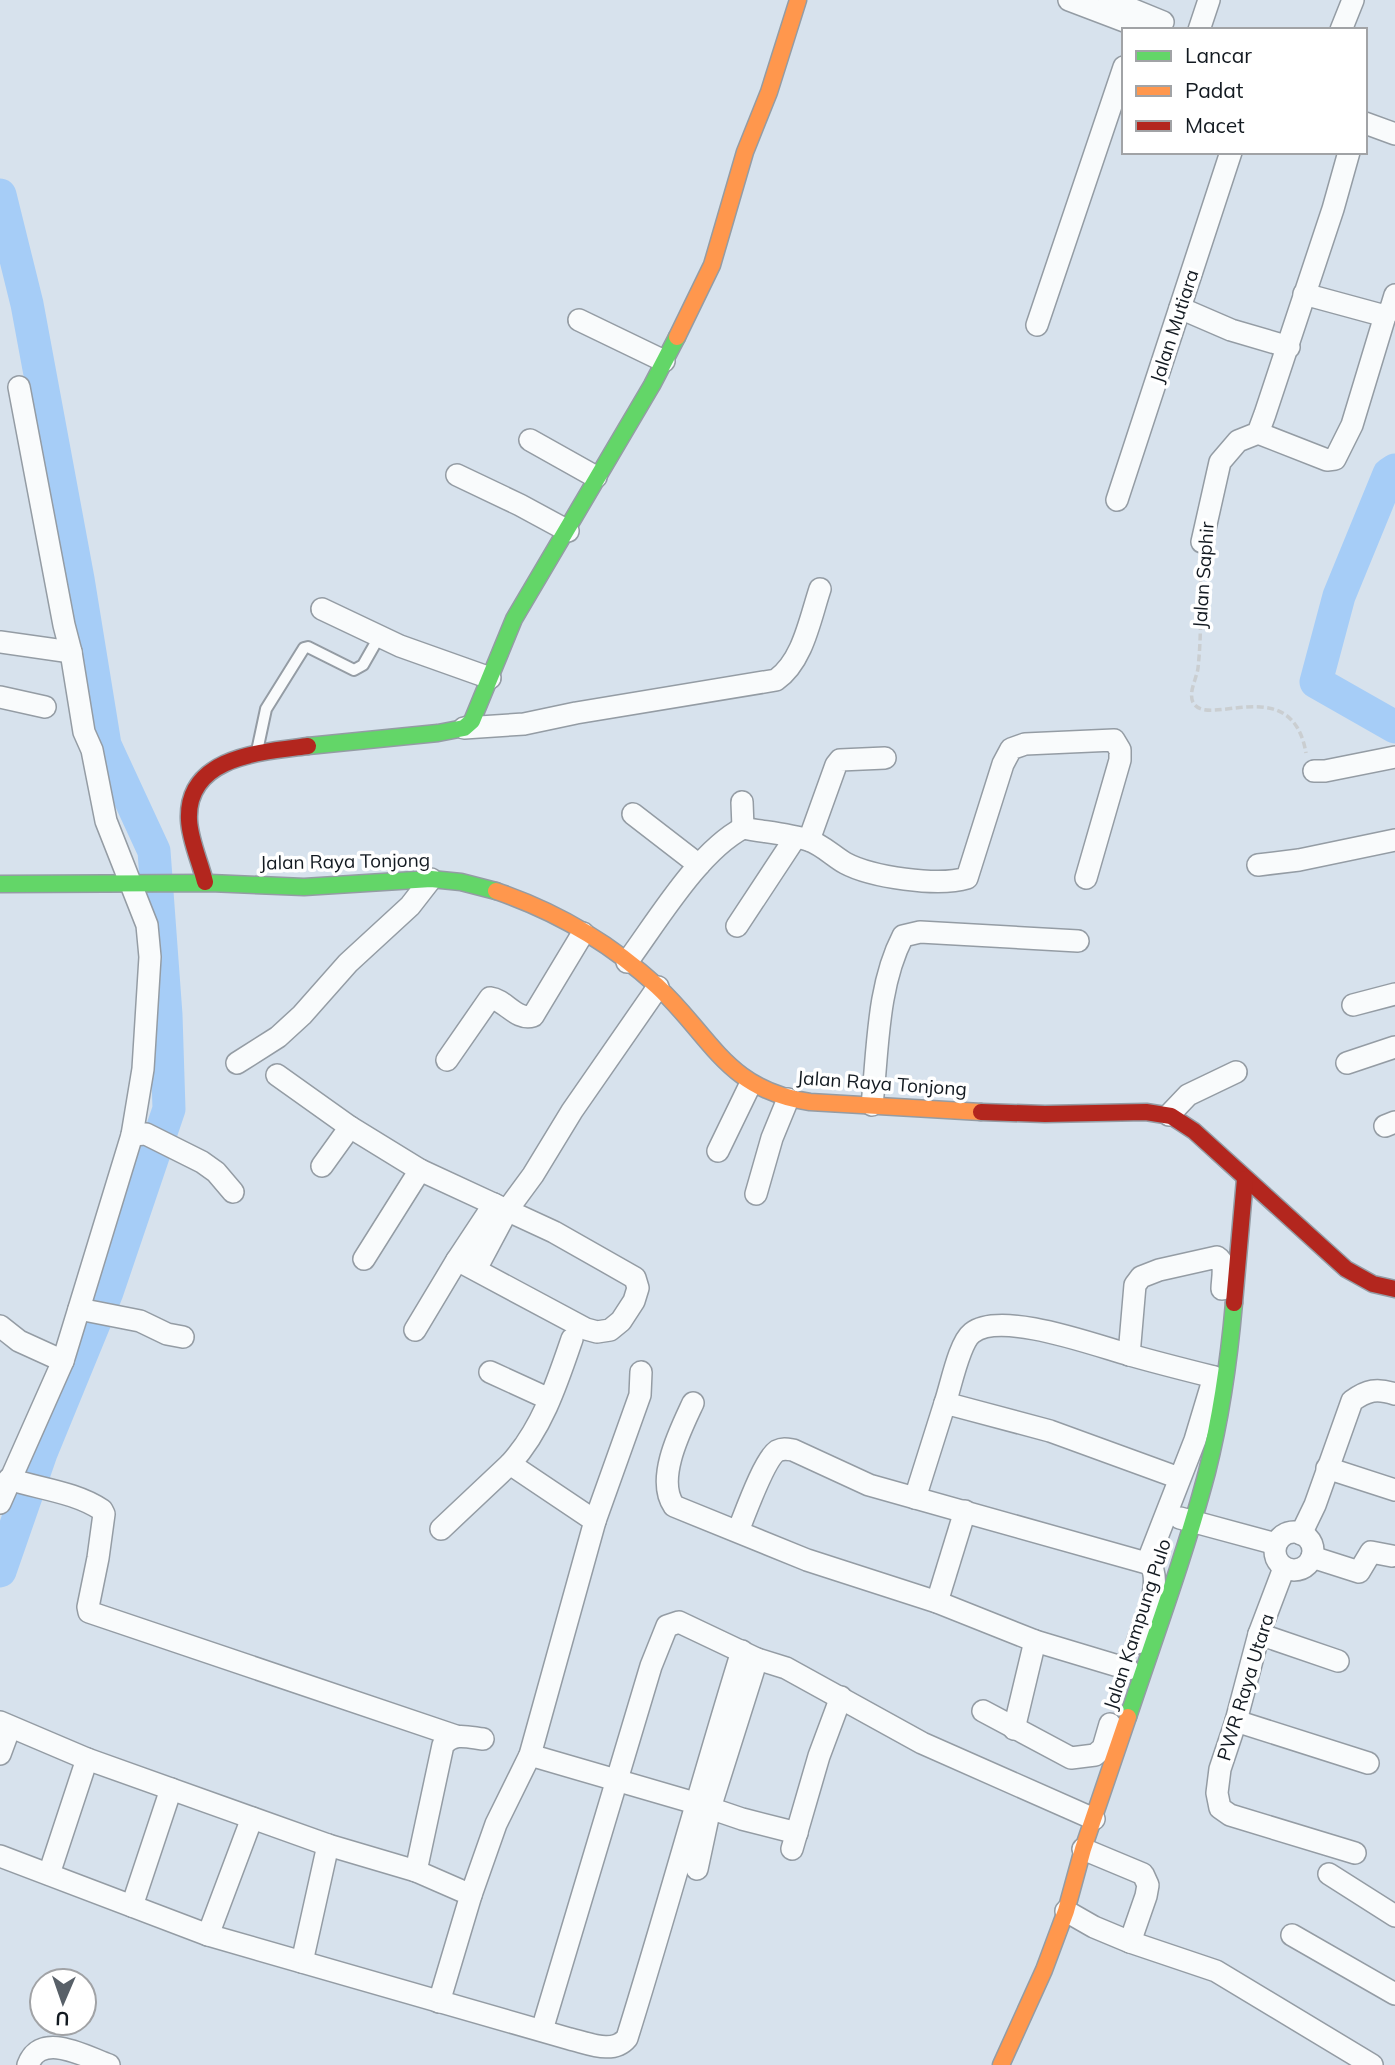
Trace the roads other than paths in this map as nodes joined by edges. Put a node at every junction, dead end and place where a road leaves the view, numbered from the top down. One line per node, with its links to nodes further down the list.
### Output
1 (798, 0): 21 (street)
2 (1069, 0): 6 (street)
3 (1109, 0): 6 (street)
4 (1209, 0): 7 (street)
5 (1353, 0): 8 (street)
6 (1146, 27)
7 (1200, 28)
8 (1342, 28)
9 (1122, 73): 19 (street)
10 (1367, 124): 11 (street)
11 (1395, 134)
12 (1230, 154): 16 (street, Jalan Mutiara)
13 (1348, 154): 14 (street)
14 (1304, 294): 17 (street); 20 (street)
15 (1395, 295): 17 (street)
16 (1180, 308): 20 (street); 27 (street, Jalan Mutiara)
17 (1385, 316): 23 (street)
18 (579, 320): 21 (street)
19 (1037, 325)
20 (1289, 347): 23 (street)
21 (664, 360): 26 (street)
22 (19, 387): 34 (street)
23 (1258, 433): 29 (street, Jalan Saphir)
24 (530, 440): 26 (street)
25 (457, 475): 28 (street)
26 (596, 477): 28 (street)
27 (1117, 500)
28 (568, 531): 35 (street)
29 (1202, 542)
30 (820, 589): 38 (street)
31 (322, 609): 32 (street)
32 (379, 637): 35 (street); 39 (lane)
33 (0, 642): 34 (street)
34 (71, 652): 54 (street)
35 (490, 678): 38 (street)
36 (0, 697): 37 (street)
37 (45, 707)
38 (464, 728): 39 (street)
39 (256, 754): 52 (street)
40 (1395, 757): 42 (street)
41 (885, 758): 46 (street)
42 (1314, 771)
43 (742, 802): 45 (street)
44 (633, 814): 49 (street)
45 (743, 828): 46 (street); 49 (street)
46 (802, 839): 50 (street); 55 (street)
47 (1395, 840): 48 (street)
48 (1258, 864)
49 (699, 865): 58 (street)
50 (1086, 878)
51 (431, 879): 52 (street, Jalan Raya Tonjong); 56 (street, Jalan Raya Tonjong); 64 (street)
52 (205, 882): 54 (street, Jalan Raya Tonjong)
53 (0, 884): 54 (street, Jalan Raya Tonjong)
54 (136, 884): 73 (street)
55 (737, 926)
56 (583, 933): 58 (street, Jalan Raya Tonjong); 63 (street)
57 (1078, 941): 70 (street)
58 (627, 962): 59 (street, Jalan Raya Tonjong)
59 (658, 987): 68 (street, Jalan Raya Tonjong); 80 (street)
60 (1395, 994): 61 (street)
61 (1353, 1005)
62 (1395, 1047): 65 (street)
63 (447, 1060)
64 (237, 1063)
65 (1347, 1063)
66 (1236, 1072): 71 (street)
67 (278, 1075): 72 (street)
68 (750, 1085): 69 (street, Jalan Raya Tonjong); 74 (street)
69 (788, 1098): 70 (street, Jalan Raya Tonjong); 79 (street)
70 (872, 1105): 71 (street, Jalan Raya Tonjong)
71 (1169, 1115): 77 (street)
72 (349, 1128): 75 (street); 76 (street)
73 (139, 1135): 78 (street); 84 (street)
74 (718, 1152)
75 (322, 1166)
76 (420, 1170): 80 (street); 81 (street)
77 (1245, 1179): 83 (street); 108 (street, Jalan Kampung Pulo)
78 (233, 1192)
79 (756, 1194)
80 (501, 1207): 82 (street); 82 (street)
81 (364, 1259)
82 (466, 1264): 86 (street)
83 (1395, 1289)
84 (95, 1312): 87 (street); 90 (street)
85 (0, 1326): 90 (street)
86 (415, 1330)
87 (183, 1338)
88 (572, 1339): 95 (street)
89 (1129, 1355): 93 (street); 93 (street); 97 (street)
90 (63, 1361): 101 (street)
91 (490, 1372): 95 (street)
92 (641, 1372): 107 (street)
93 (1213, 1377): 100 (street)
94 (1395, 1394): 99 (street)
95 (549, 1399): 98 (street)
96 (693, 1403): 110 (street)
97 (945, 1403): 100 (street); 103 (street)
98 (510, 1464): 107 (street); 109 (street)
99 (1327, 1468): 102 (street); 111 (street)
100 (1179, 1478): 106 (street)
101 (25, 1483): 104 (street); 128 (street)
102 (1395, 1490)
103 (915, 1498): 105 (street); 110 (street)
104 (0, 1503)
105 (965, 1511): 115 (street); 117 (street)
106 (1167, 1515): 108 (street); 115 (street)
107 (595, 1521): 131 (street)
108 (1192, 1522): 112 (street); 138 (street, Jalan Kampung Pulo)
109 (441, 1530)
110 (738, 1531): 117 (street)
111 (1301, 1534): 112 (street); 114 (street)
112 (1276, 1544): 116 (street)
113 (1392, 1556): 114 (street)
114 (1312, 1557): 116 (street)
115 (1147, 1563): 122 (street)
116 (1284, 1568): 118 (street, PWR Raya Utara)
117 (937, 1602): 119 (street)
118 (1259, 1633): 121 (street); 125 (street, PWR Raya Utara)
119 (1035, 1641): 122 (street); 127 (street)
120 (750, 1655): 123 (street); 134 (street); 136 (street)
121 (1338, 1661)
122 (1128, 1669): 127 (street)
123 (841, 1697): 136 (street); 138 (street)
124 (983, 1711): 127 (street)
125 (1236, 1721): 133 (street); 141 (street, PWR Raya Utara)
126 (5, 1725): 130 (street); 132 (street)
127 (1014, 1729)
128 (456, 1736): 129 (street); 144 (street)
129 (482, 1739)
130 (0, 1754)
131 (530, 1755): 134 (street); 147 (street)
132 (87, 1759): 135 (street); 145 (street)
133 (1368, 1763)
134 (616, 1782): 136 (street); 157 (street)
135 (171, 1789): 137 (street); 148 (street)
136 (702, 1805): 143 (street); 157 (street)
137 (251, 1818): 139 (street); 151 (street)
138 (1094, 1819): 140 (street, Jalan Kampung Pulo)
139 (328, 1845): 144 (street); 154 (street)
140 (1083, 1849): 149 (street, Jalan Kampung Pulo); 153 (street)
141 (1355, 1853)
142 (0, 1856): 145 (street)
143 (697, 1869)
144 (416, 1871): 147 (street)
145 (49, 1874): 148 (street)
146 (1329, 1874): 150 (street)
147 (471, 1895): 156 (street)
148 (132, 1906): 151 (street)
149 (1066, 1911): 153 (street); 160 (street, Jalan Kampung Pulo)
150 (1395, 1916)
151 (208, 1935): 154 (street)
152 (1292, 1935): 155 (street)
153 (1130, 1942): 161 (street)
154 (302, 1962): 156 (street)
155 (1395, 1994)
156 (439, 2002): 157 (street)
157 (542, 2030)
158 (28, 2065): 159 (street)
159 (109, 2065)
160 (1001, 2065)
161 (1372, 2065)

